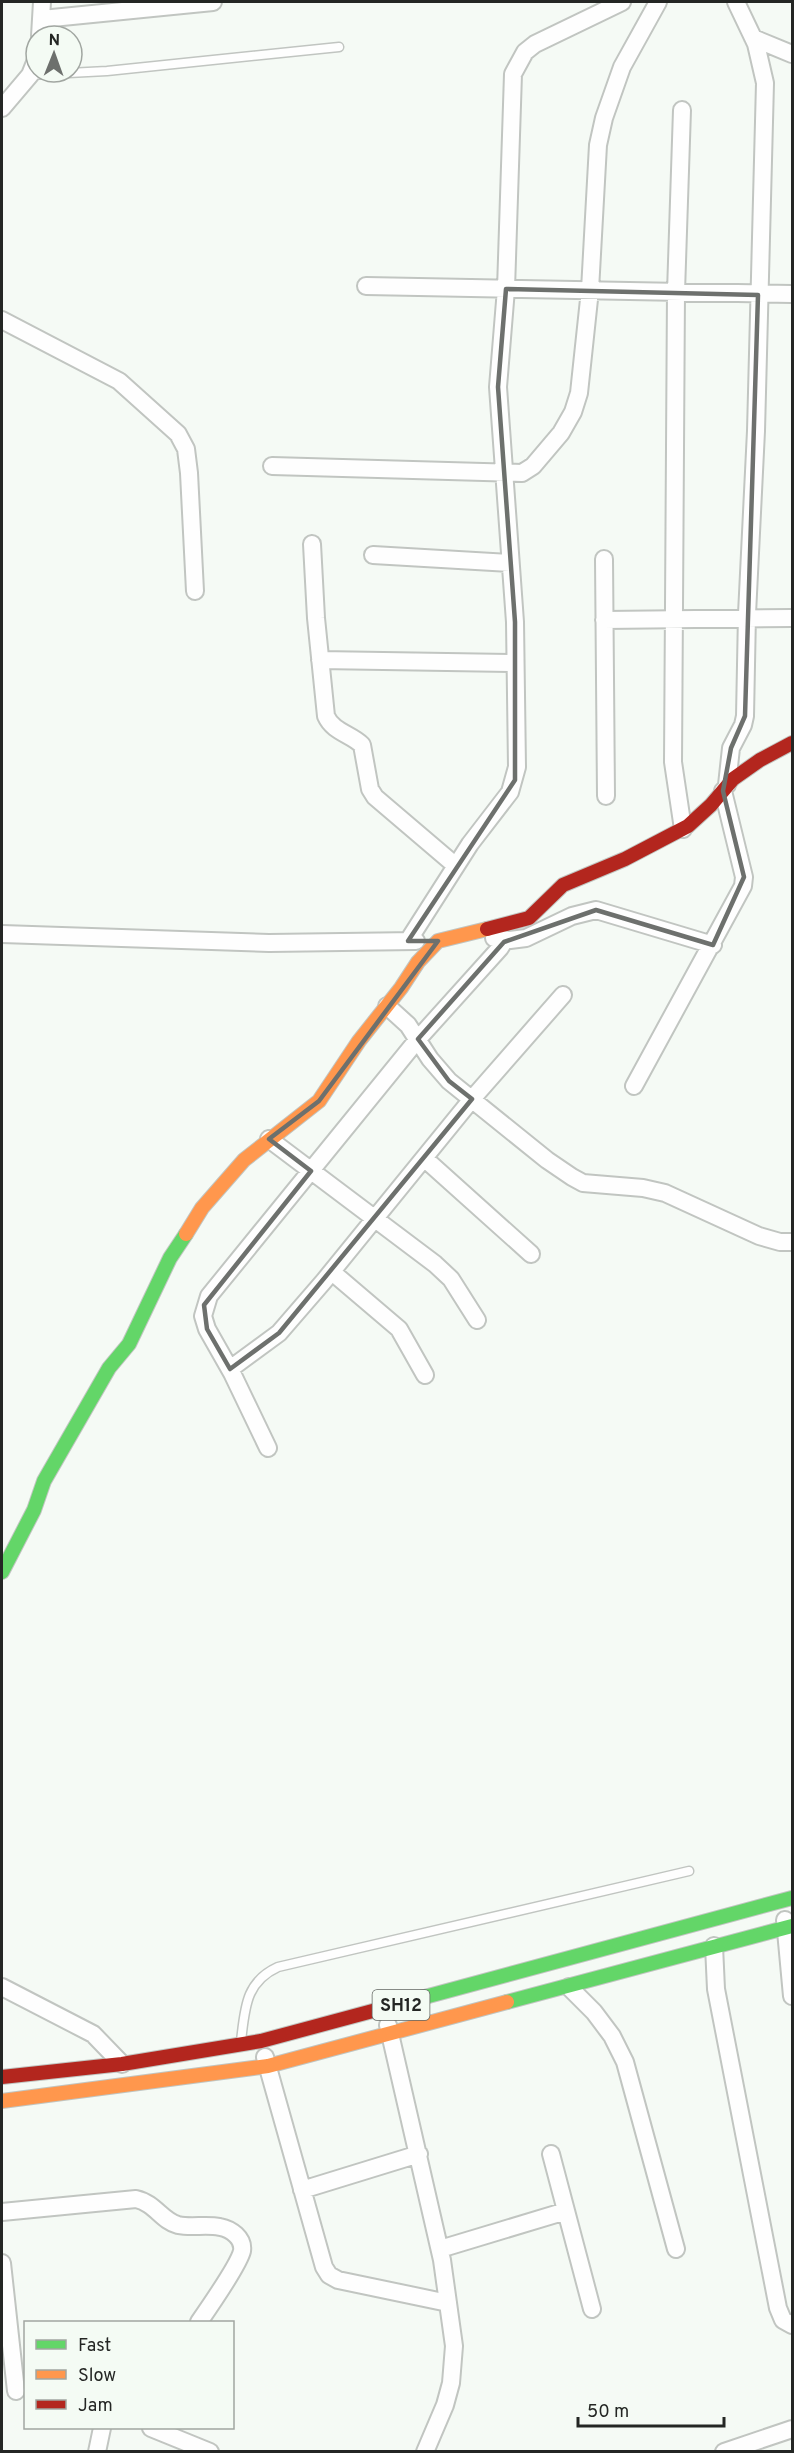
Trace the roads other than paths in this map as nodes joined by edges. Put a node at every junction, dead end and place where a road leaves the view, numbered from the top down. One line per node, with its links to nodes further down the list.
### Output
1 (42, 2): 6 (street)
2 (213, 2): 7 (street)
3 (622, 2): 16 (street)
4 (658, 2): 17 (street)
5 (736, 2): 8 (street)
6 (41, 24)
7 (67, 24)
8 (753, 38): 10 (street); 20 (street)
9 (339, 47): 11 (lane)
10 (792, 54)
11 (84, 70)
12 (24, 80): 13 (street)
13 (2, 108)
14 (682, 110): 18 (street)
15 (366, 286): 16 (street)
16 (506, 289): 17 (street); 23 (street)
17 (590, 290): 18 (street); 23 (street)
18 (676, 292): 20 (street); 29 (street)
19 (792, 294): 20 (street)
20 (758, 295): 31 (street)
21 (2, 320): 28 (street)
22 (272, 466): 23 (street)
23 (504, 474): 27 (street)
24 (312, 544): 33 (street)
25 (373, 555): 27 (street)
26 (604, 559): 32 (street)
27 (510, 562): 34 (street)
28 (195, 591)
29 (673, 618): 31 (street); 32 (street); 38 (street)
30 (792, 618): 31 (street)
31 (747, 619): 36 (street)
32 (604, 620): 37 (street)
33 (320, 660): 34 (street); 39 (street)
34 (515, 663): 39 (street)
35 (792, 743): 36 (main road)
36 (725, 788): 38 (main road); 45 (street)
37 (606, 796)
38 (683, 829): 40 (main road)
39 (456, 866): 43 (street)
40 (472, 932): 42 (street); 44 (main road)
41 (2, 934): 43 (street)
42 (505, 940): 45 (street); 48 (street)
43 (408, 941): 44 (street)
44 (438, 941): 47 (main road)
45 (713, 945): 49 (street)
46 (563, 995): 50 (street)
47 (387, 1006): 48 (street); 51 (main road)
48 (418, 1039): 50 (street); 53 (street)
49 (634, 1086)
50 (472, 1099): 52 (street); 55 (street)
51 (269, 1139): 53 (street); 62 (main road)
52 (424, 1158): 54 (street); 56 (street)
53 (311, 1171): 54 (street); 59 (street)
54 (375, 1219): 57 (street); 58 (street)
55 (792, 1242)
56 (531, 1254)
57 (332, 1272): 59 (street); 60 (street)
58 (477, 1320)
59 (230, 1370): 61 (street)
60 (424, 1375)
61 (268, 1448)
62 (2, 1572)
63 (689, 1871): 73 (lane)
64 (788, 1899): 65 (street); 70 (main road, SH12)
65 (789, 1927): 66 (main road); 69 (street)
66 (714, 1946): 68 (main road); 89 (street)
67 (2, 1987): 74 (street)
68 (569, 1987): 71 (main road); 84 (street)
69 (792, 1996)
70 (384, 2010): 71 (street); 72 (main road, SH12)
71 (390, 2035): 75 (main road); 78 (street)
72 (261, 2041): 73 (main road, SH12); 75 (street)
73 (240, 2044): 74 (main road, SH12)
74 (122, 2064): 76 (main road, SH12)
75 (268, 2066): 77 (main road); 80 (street)
76 (2, 2078)
77 (2, 2100)
78 (419, 2154): 80 (street); 83 (street)
79 (550, 2154): 81 (street)
80 (302, 2190): 86 (street)
81 (566, 2211): 83 (street); 87 (street)
82 (2, 2212): 88 (street)
83 (440, 2249): 86 (street)
84 (676, 2249)
85 (2, 2264): 90 (street)
86 (448, 2303): 96 (street)
87 (591, 2309)
88 (200, 2321)
89 (792, 2325)
90 (16, 2391)
91 (102, 2429): 94 (street)
92 (156, 2429): 95 (street)
93 (792, 2429): 97 (street)
94 (97, 2451)
95 (210, 2451)
96 (425, 2451)
97 (724, 2451)

